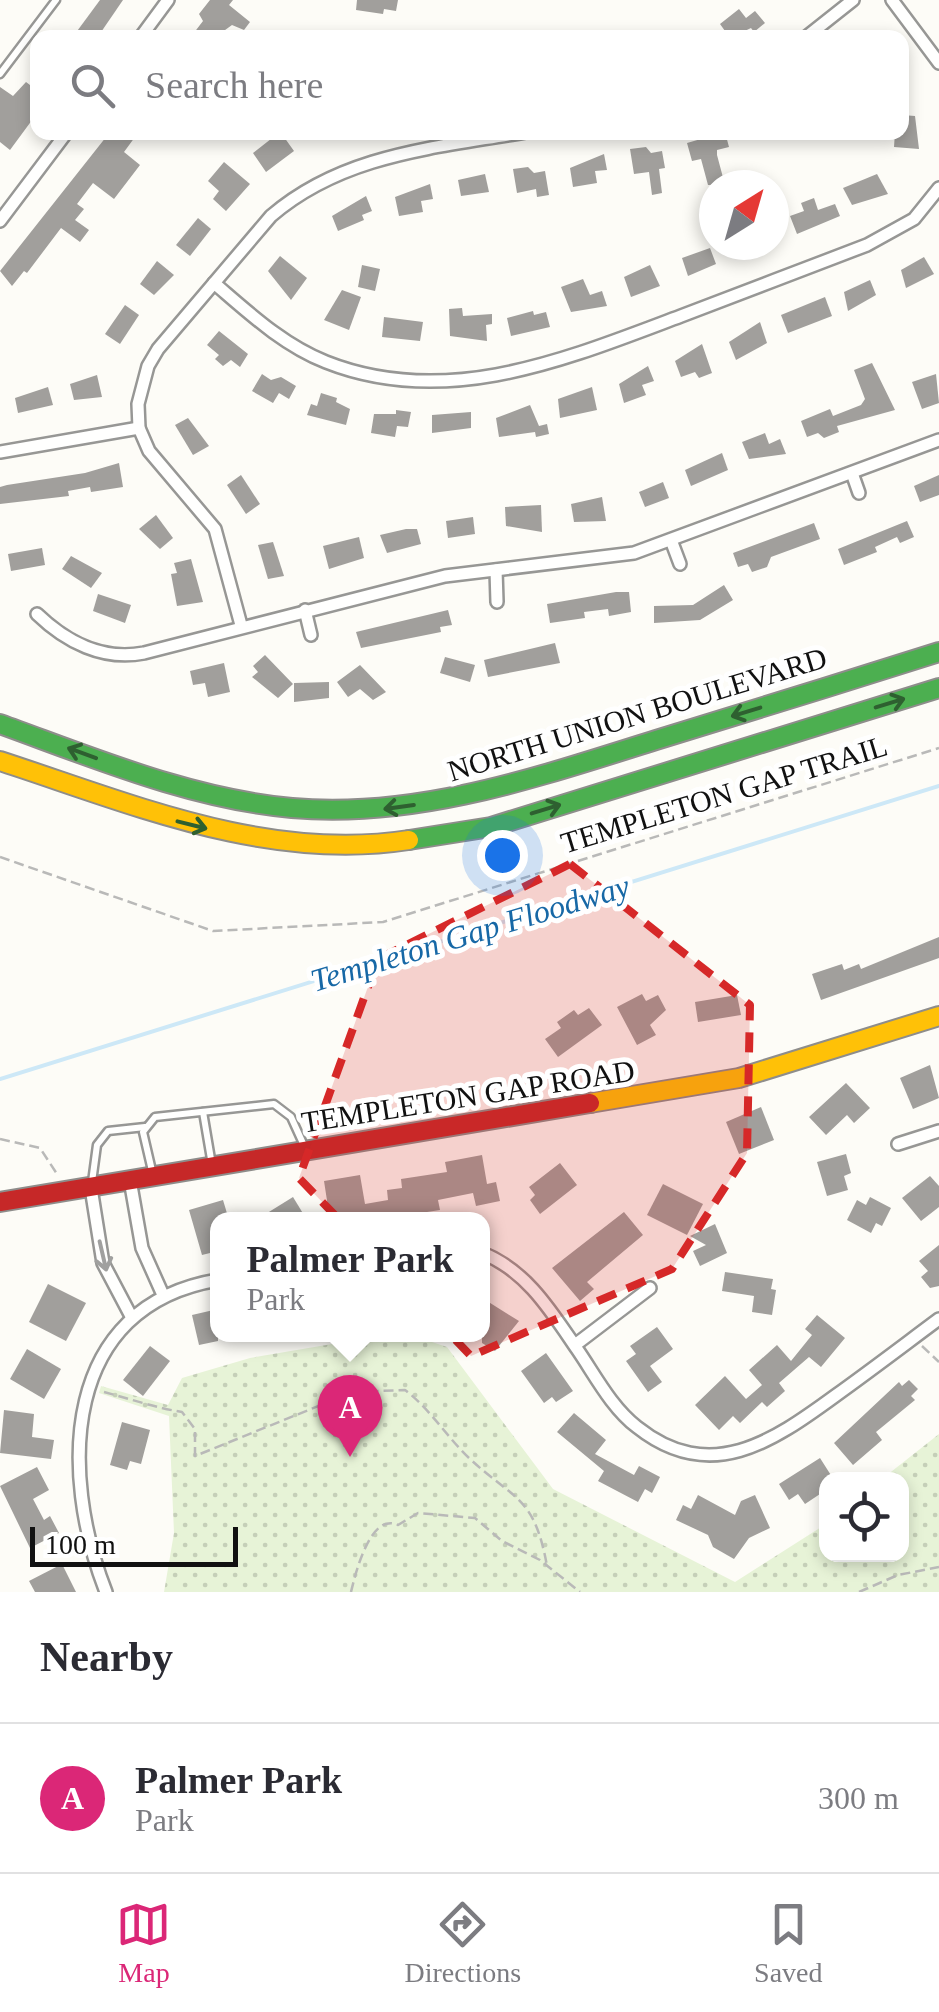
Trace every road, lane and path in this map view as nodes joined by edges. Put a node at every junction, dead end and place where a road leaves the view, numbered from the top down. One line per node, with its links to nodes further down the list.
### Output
1 (56, 0): 5 (lane)
2 (168, 0): 6 (street)
3 (853, 0): 7 (street)
4 (892, 0): 9 (street)
5 (33, 30)
6 (146, 30)
7 (815, 30)
8 (30, 34): 10 (lane)
9 (939, 62)
10 (0, 74)
11 (61, 140): 14 (street)
12 (479, 140): 15 (street)
13 (939, 188): 15 (street)
14 (0, 220)
15 (214, 283): 16 (street)
16 (140, 428): 18 (street); 27 (street)
17 (939, 440): 19 (street)
18 (0, 452)
19 (852, 473): 20 (street); 21 (street)
20 (859, 492)
21 (671, 540): 22 (street); 23 (street)
22 (680, 564)
23 (496, 570): 24 (street); 25 (street)
24 (497, 602)
25 (304, 610): 27 (street); 28 (street)
26 (38, 614): 27 (street)
27 (241, 625)
28 (310, 635)
29 (939, 652): 31 (main road, NORTH UNION BOULEVARD, one-way to 31)
30 (939, 688): 33 (main road, NORTH UNION BOULEVARD, one-way to 30)
31 (0, 724)
32 (939, 748): 34 (path, TEMPLETON GAP TRAIL)
33 (0, 761)
34 (0, 857)
35 (939, 1016): 41 (main road, TEMPLETON GAP ROAD)
36 (203, 1112): 37 (lane); 41 (lane); 42 (lane)
37 (144, 1126): 43 (lane); 45 (lane)
38 (939, 1131): 40 (street)
39 (0, 1139): 46 (path)
40 (898, 1144)
41 (306, 1151): 42 (main road, TEMPLETON GAP ROAD)
42 (212, 1166): 43 (main road, TEMPLETON GAP ROAD)
43 (153, 1176): 44 (main road, TEMPLETON GAP ROAD)
44 (130, 1180): 45 (main road, TEMPLETON GAP ROAD); 51 (street)
45 (91, 1188): 46 (main road, TEMPLETON GAP ROAD); 52 (street, one-way to 52)
46 (63, 1192): 47 (main road, TEMPLETON GAP ROAD)
47 (0, 1202)
48 (490, 1258): 54 (street)
49 (210, 1282): 51 (street)
50 (650, 1288): 54 (street)
51 (163, 1295): 52 (street)
52 (132, 1318): 60 (street)
53 (939, 1319): 54 (street)
54 (574, 1345)
55 (922, 1346): 56 (path)
56 (939, 1362)
57 (98, 1388): 58 (path)
58 (547, 1566): 61 (path); 62 (path)
59 (939, 1567): 63 (path)
60 (106, 1592)
61 (350, 1592)
62 (580, 1592)
63 (859, 1592)

